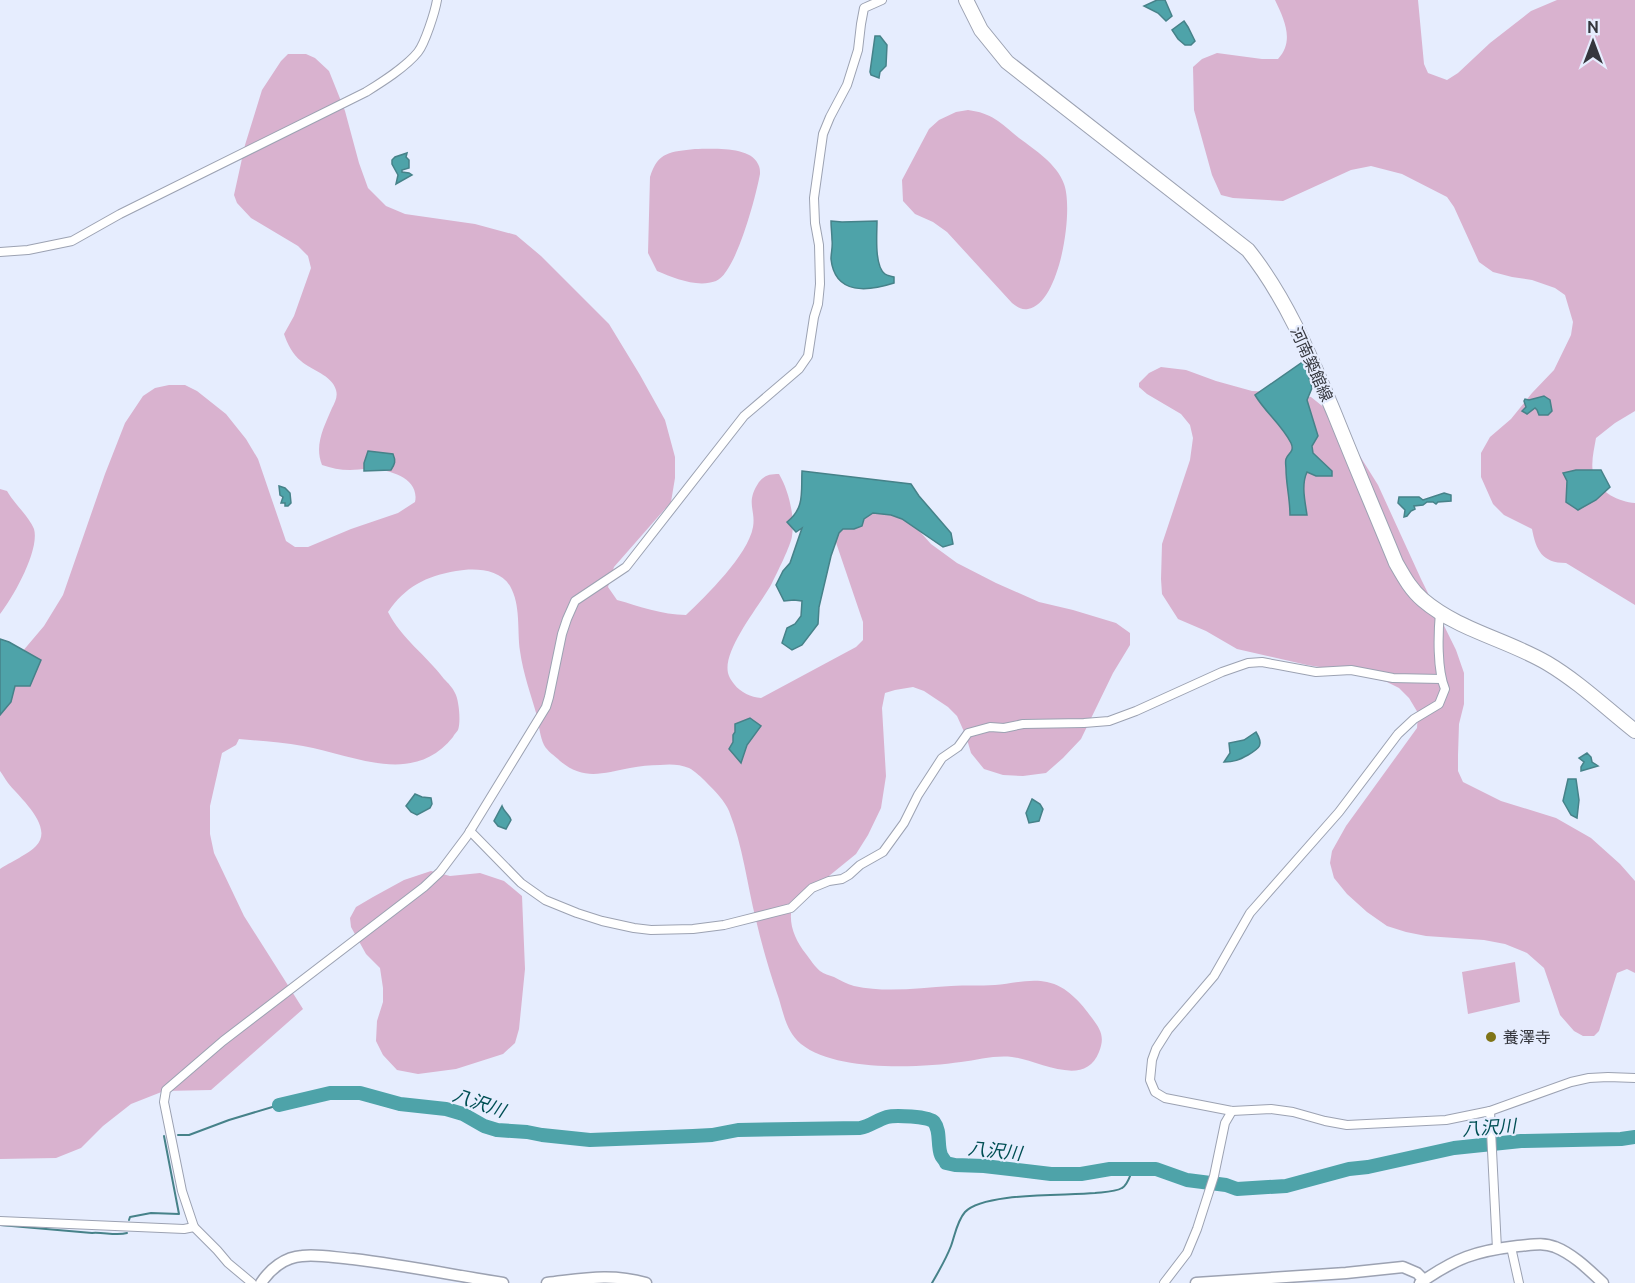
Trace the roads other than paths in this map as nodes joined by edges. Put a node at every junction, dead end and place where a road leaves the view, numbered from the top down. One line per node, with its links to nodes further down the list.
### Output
1 (437, 0): 4 (street)
2 (882, 0): 8 (street)
3 (966, 0): 5 (main road, 河南築館線)
4 (0, 252)
5 (1440, 612): 6 (street); 7 (main road, 河南築館線)
6 (1441, 679): 8 (street); 10 (street)
7 (1635, 731)
8 (470, 831): 13 (street)
9 (1635, 1078): 11 (street)
10 (1232, 1111): 11 (street); 22 (street)
11 (1490, 1111): 15 (street)
12 (0, 1221): 13 (street)
13 (194, 1227): 17 (street)
14 (1511, 1247): 15 (street); 24 (street); 25 (street)
15 (1497, 1249): 16 (street)
16 (1422, 1281): 23 (street)
17 (252, 1283)
18 (261, 1283): 19 (street)
19 (503, 1283)
20 (547, 1283): 21 (street)
21 (646, 1283)
22 (1164, 1283)
23 (1196, 1283)
24 (1519, 1283)
25 (1603, 1283)

